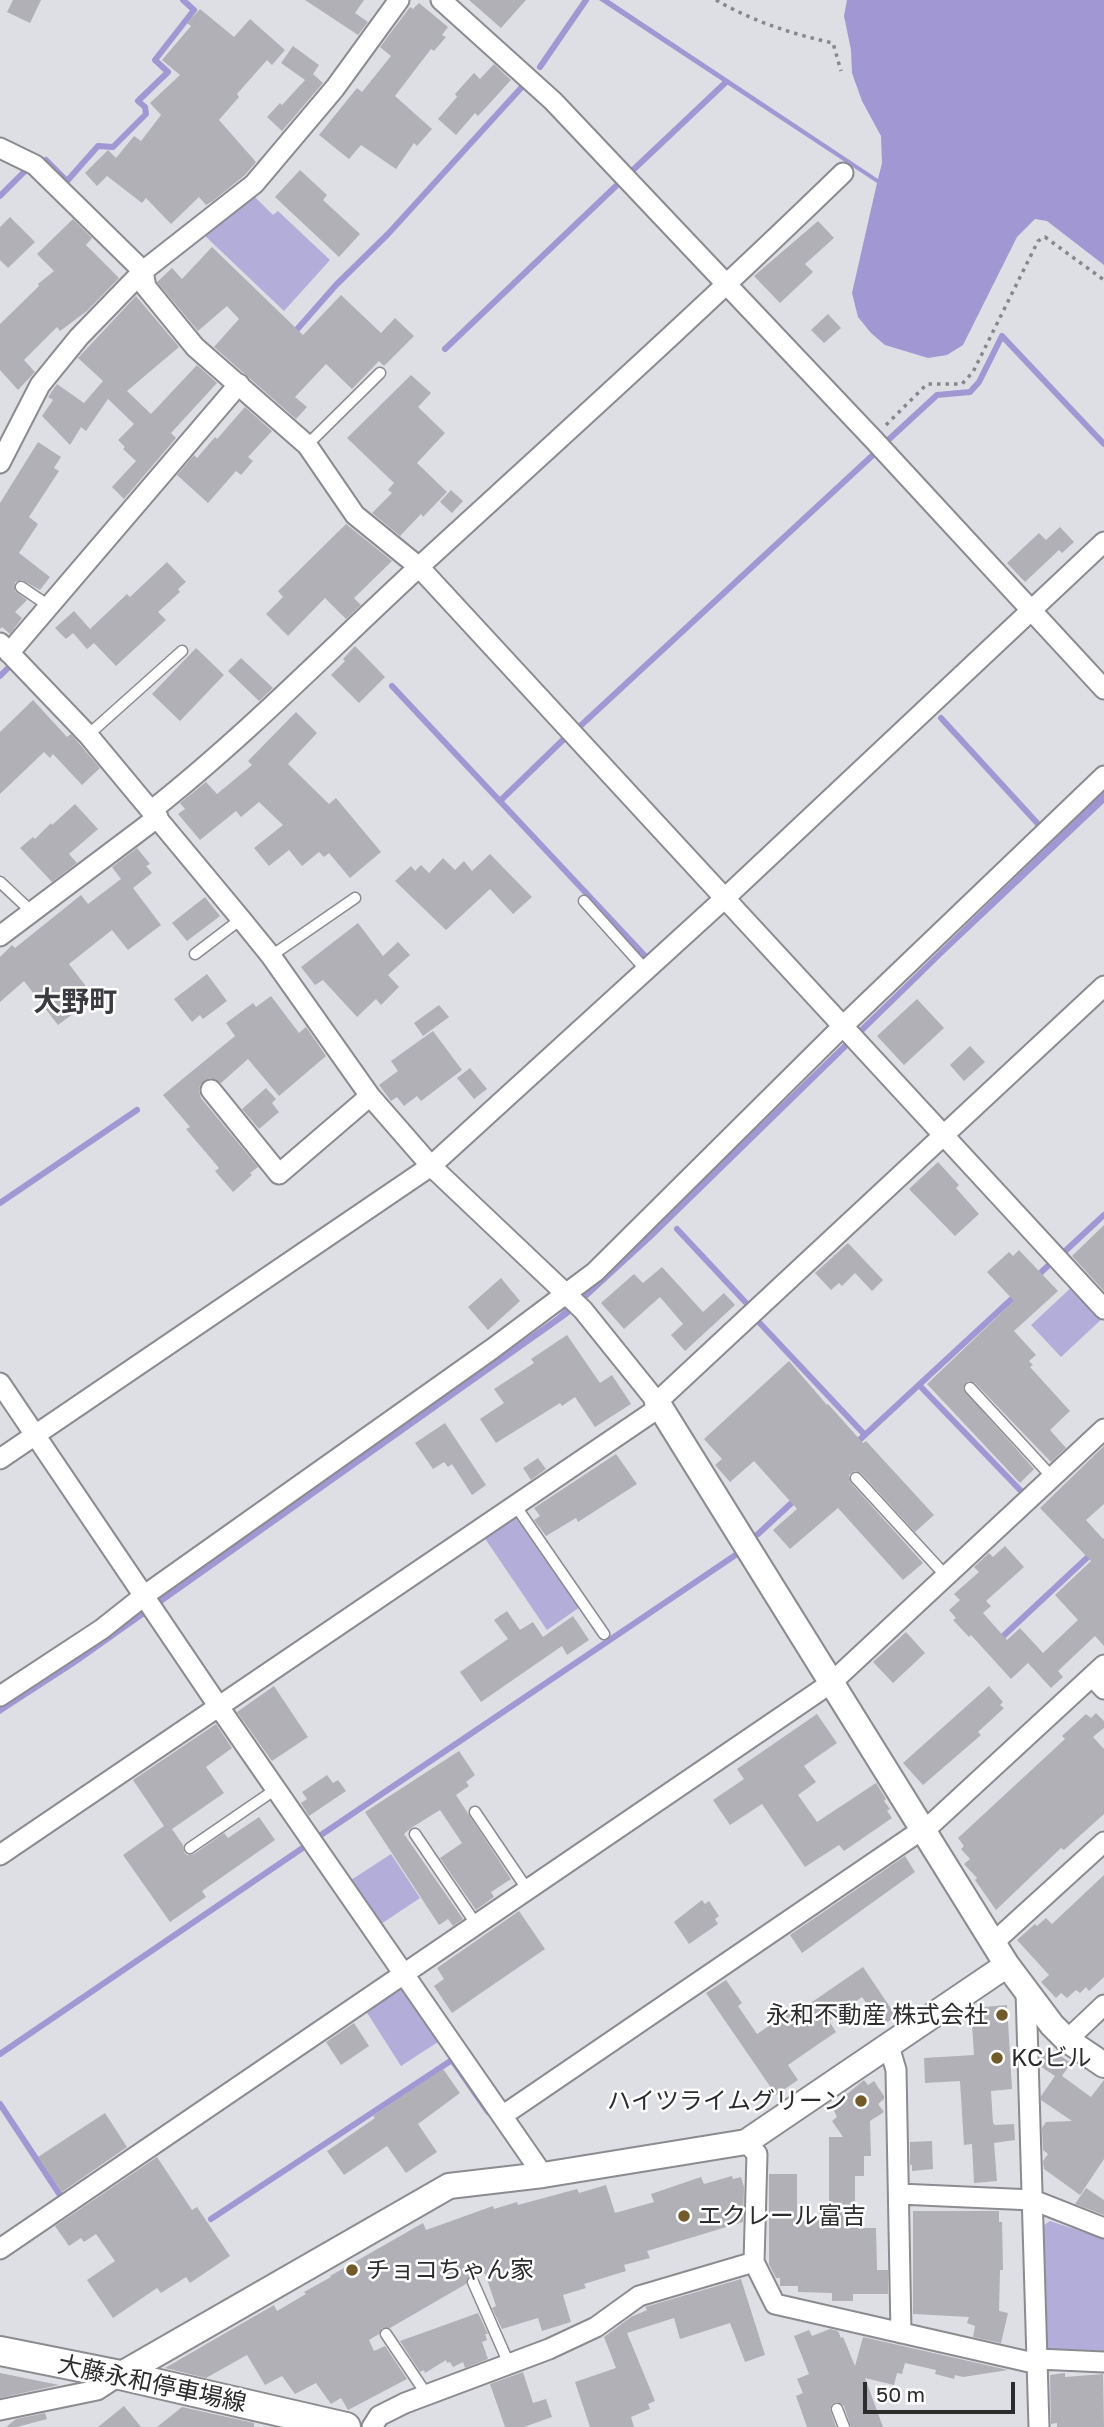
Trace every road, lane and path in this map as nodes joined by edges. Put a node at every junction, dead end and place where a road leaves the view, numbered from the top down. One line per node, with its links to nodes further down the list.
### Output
1 (399, 0): 7 (street)
2 (441, 0): 9 (street)
3 (716, 0): 4 (path)
4 (841, 71)
5 (0, 148): 7 (street)
6 (843, 173): 9 (street)
7 (143, 271): 11 (street); 14 (street)
8 (1104, 280): 12 (path)
9 (728, 285): 12 (street); 16 (street)
10 (380, 373): 13 (lane)
11 (239, 384): 13 (street); 18 (street)
12 (873, 439): 19 (street)
13 (307, 445): 16 (street)
14 (0, 460)
15 (1104, 542): 19 (street)
16 (419, 567): 25 (street); 28 (street)
17 (21, 587): 18 (lane)
18 (49, 606): 20 (street)
19 (1031, 609): 22 (street); 28 (street)
20 (3, 649): 23 (street)
21 (182, 651): 23 (lane)
22 (1104, 689)
23 (88, 735): 25 (street)
24 (1104, 776): 37 (street)
25 (155, 814): 30 (street); 31 (street)
26 (0, 882): 30 (lane)
27 (355, 898): 34 (lane)
28 (724, 898): 35 (street); 37 (street)
29 (584, 901): 35 (lane)
30 (32, 912): 32 (street)
31 (242, 919): 33 (lane); 34 (street)
32 (0, 936)
33 (195, 954)
34 (271, 956): 39 (street)
35 (645, 969): 41 (street)
36 (1104, 986): 40 (street)
37 (848, 1033): 40 (street); 42 (street)
38 (211, 1090): 39 (street)
39 (370, 1096): 41 (street)
40 (945, 1135): 43 (street); 46 (street)
41 (431, 1166): 42 (street); 48 (street)
42 (572, 1300): 46 (street); 54 (street)
43 (1104, 1309)
44 (0, 1383): 48 (street)
45 (970, 1388): 50 (lane)
46 (659, 1404): 52 (street); 57 (street)
47 (1104, 1429): 50 (street)
48 (35, 1435): 49 (street); 54 (street)
49 (0, 1459)
50 (1052, 1477): 53 (street)
51 (856, 1478): 53 (lane)
52 (515, 1505): 55 (lane); 59 (street)
53 (946, 1576): 57 (street)
54 (150, 1602): 58 (street); 59 (street)
55 (604, 1634)
56 (1100, 1677): 62 (street)
57 (831, 1683): 62 (street); 67 (street)
58 (0, 1696)
59 (219, 1707): 60 (street); 66 (street)
60 (276, 1789): 65 (lane); 71 (street)
61 (475, 1812): 67 (lane)
62 (924, 1830): 69 (street); 77 (street)
63 (415, 1835): 68 (lane)
64 (1104, 1842): 69 (street)
65 (190, 1848)
66 (0, 1855)
67 (527, 1889): 68 (street)
68 (475, 1924): 71 (street)
69 (993, 1943): 70 (street)
70 (1007, 1965): 72 (street); 75 (street)
71 (404, 1973): 77 (street); 83 (street)
72 (1027, 1992): 74 (street); 81 (street)
73 (1104, 2005): 74 (street)
74 (1067, 2039): 76 (street)
75 (889, 2046): 78 (street); 80 (street)
76 (1104, 2065)
77 (502, 2116): 79 (street)
78 (746, 2142): 79 (street); 84 (street)
79 (543, 2175): 92 (street)
80 (899, 2194): 81 (street); 86 (street)
81 (1033, 2200): 82 (street); 89 (street)
82 (1104, 2228)
83 (0, 2249)
84 (754, 2262): 86 (street); 91 (street)
85 (473, 2283): 91 (lane)
86 (901, 2333): 89 (street)
87 (386, 2334): 93 (lane)
88 (0, 2351): 92 (main road, 大藤永和停車場線)
89 (1038, 2362): 90 (street); 99 (street)
90 (1104, 2362)
91 (509, 2364): 93 (street)
92 (120, 2375): 95 (street); 96 (main road, 大藤永和停車場線)
93 (427, 2395): 97 (street)
94 (837, 2409): 98 (lane)
95 (0, 2410)
96 (346, 2427)
97 (372, 2427)
98 (844, 2427)
99 (1039, 2427)

